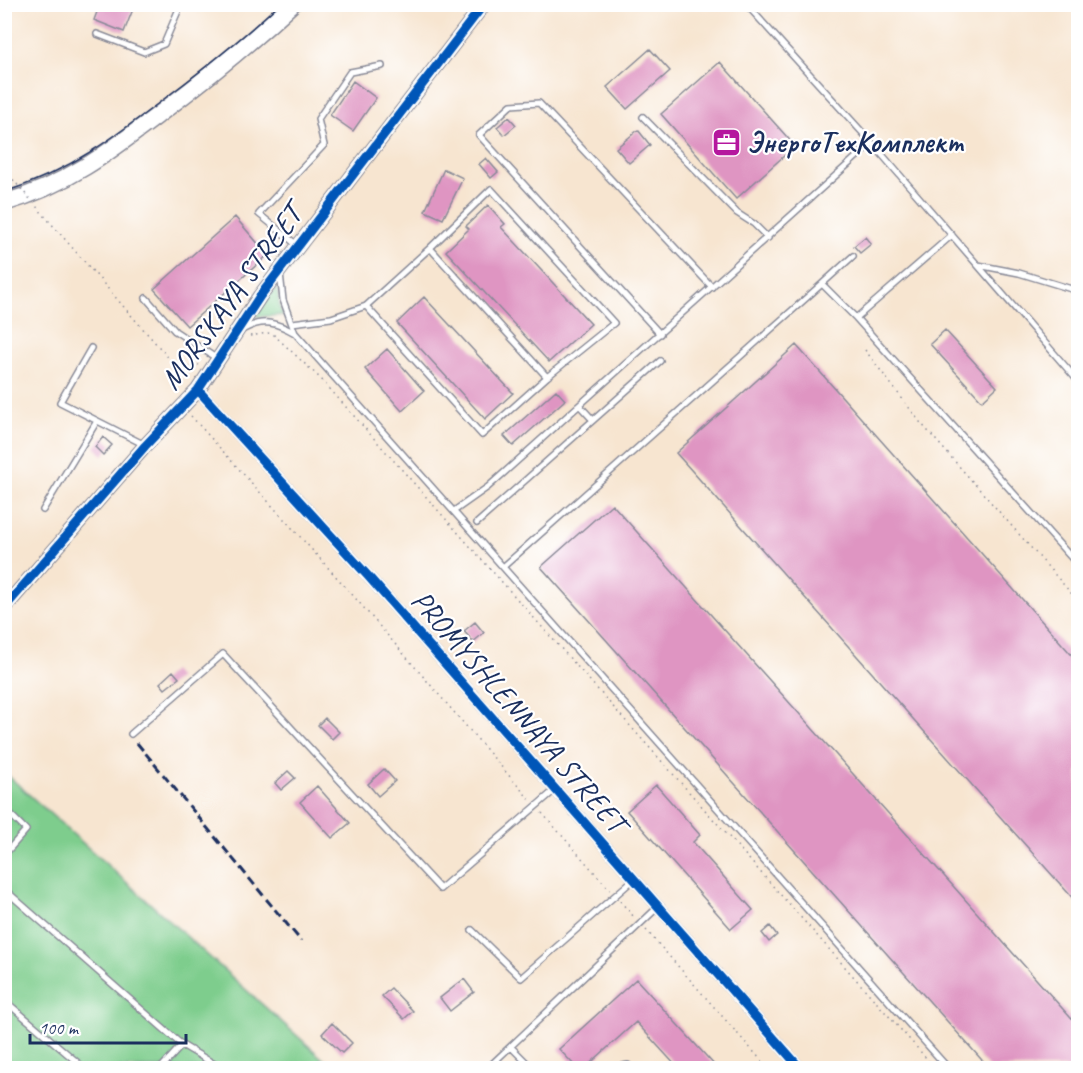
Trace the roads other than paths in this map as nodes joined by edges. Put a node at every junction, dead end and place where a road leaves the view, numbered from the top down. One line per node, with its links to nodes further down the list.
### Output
1 (181, 4): 5 (lane)
2 (292, 4): 9 (main road)
3 (484, 4): 12 (street, MORSKAYA STREET)
4 (746, 4): 8 (lane)
5 (97, 34)
6 (382, 66): 12 (lane)
7 (643, 117): 11 (lane)
8 (872, 143): 10 (lane); 11 (lane)
9 (4, 203)
10 (952, 235): 15 (lane); 22 (lane)
11 (768, 238): 18 (lane)
12 (298, 246): 16 (street, MORSKAYA STREET)
13 (430, 248): 21 (lane); 30 (lane); 30 (lane)
14 (853, 256): 17 (lane)
15 (978, 265): 19 (lane); 31 (lane)
16 (280, 272): 23 (lane); 26 (street, MORSKAYA STREET)
17 (822, 284): 22 (lane); 41 (lane)
18 (712, 287): 25 (lane); 25 (lane)
19 (1078, 291)
20 (146, 298): 28 (lane)
21 (366, 306): 23 (lane); 30 (lane)
22 (856, 318): 40 (lane)
23 (292, 323): 24 (lane)
24 (296, 333): 26 (lane); 38 (lane)
25 (660, 334): 33 (lane)
26 (242, 335): 28 (street, MORSKAYA STREET)
27 (91, 348): 35 (lane)
28 (218, 359): 32 (street, MORSKAYA STREET)
29 (660, 361): 34 (lane)
30 (547, 377)
31 (1078, 381)
32 (201, 393): 36 (street, MORSKAYA STREET); 44 (street, PROMYSHLENNAYA STREET)
33 (580, 406): 34 (lane); 38 (lane)
34 (593, 420): 39 (lane)
35 (97, 421): 36 (lane); 37 (lane)
36 (145, 446): 42 (street, MORSKAYA STREET)
37 (43, 510)
38 (454, 511): 41 (lane)
39 (477, 523)
40 (1078, 565)
41 (504, 567): 62 (lane)
42 (4, 608)
43 (131, 734): 44 (lane)
44 (556, 789): 47 (street, PROMYSHLENNAYA STREET)
45 (4, 807): 46 (lane)
46 (4, 855)
47 (634, 879): 49 (street, PROMYSHLENNAYA STREET); 50 (lane)
48 (4, 889): 52 (lane)
49 (658, 907): 53 (lane); 61 (street, PROMYSHLENNAYA STREET)
50 (472, 930)
51 (4, 1000): 54 (lane)
52 (182, 1045): 55 (lane); 56 (lane)
53 (511, 1047): 57 (lane); 58 (lane)
54 (84, 1068)
55 (161, 1068)
56 (221, 1068)
57 (496, 1068)
58 (532, 1068)
59 (613, 1068): 60 (lane)
60 (632, 1068)
61 (800, 1068)
62 (948, 1068)

